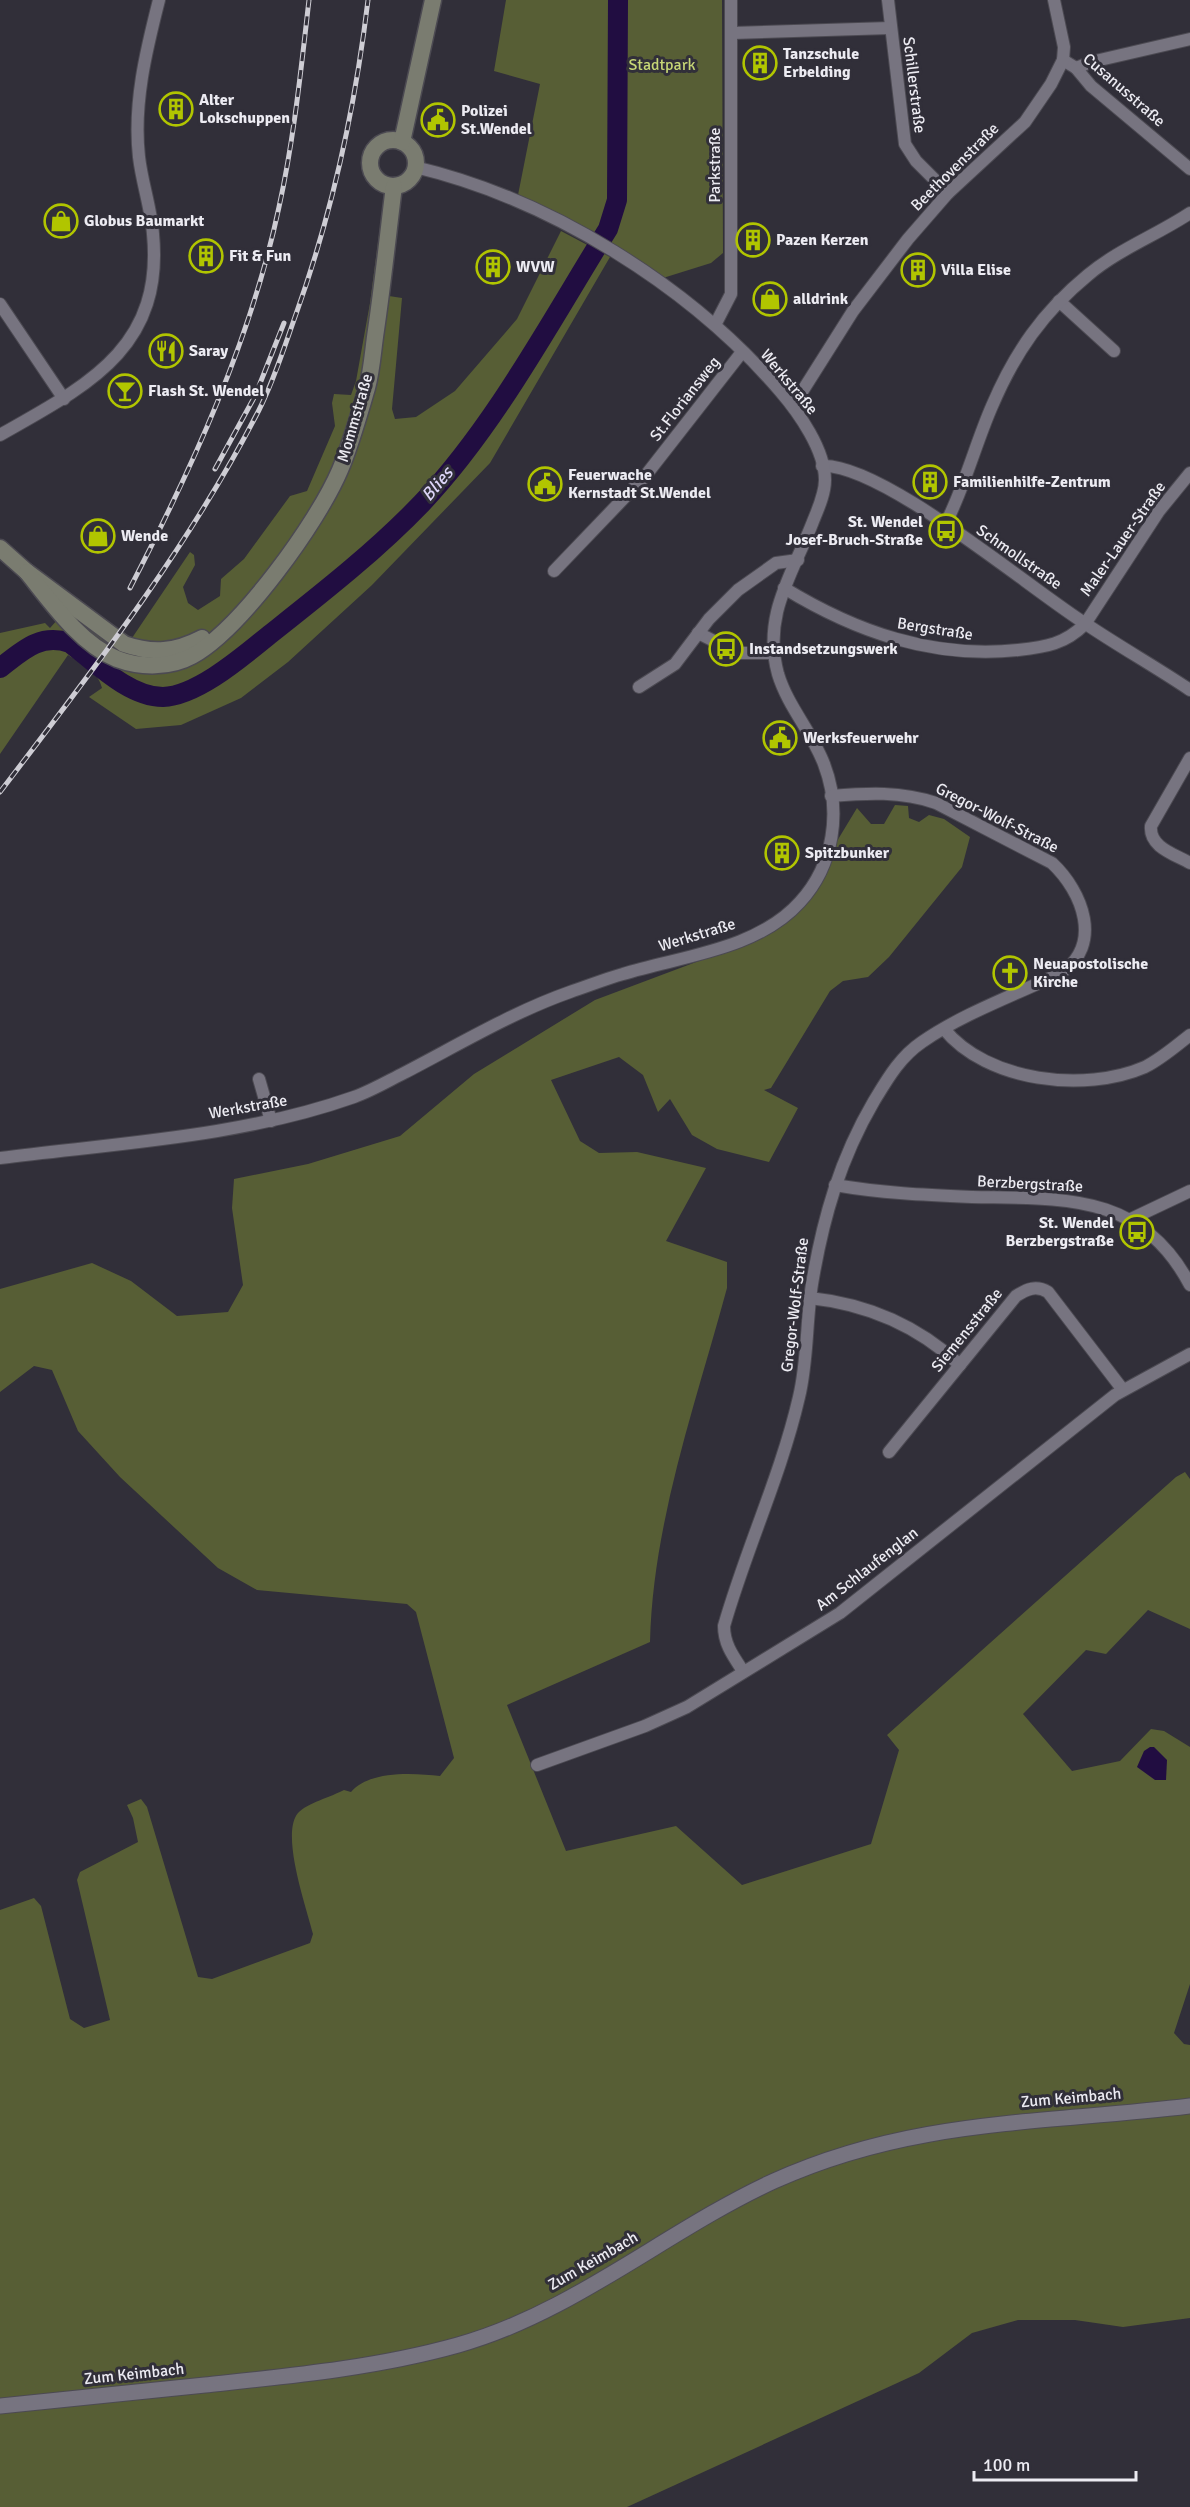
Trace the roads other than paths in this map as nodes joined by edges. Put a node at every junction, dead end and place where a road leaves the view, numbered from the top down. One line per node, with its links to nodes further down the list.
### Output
1 (159, 0): 22 (street)
2 (433, 0): 11 (main road)
3 (731, 0): 7 (street, Parkstraße)
4 (888, 0): 6 (street, Schillerstraße)
5 (1054, 0): 9 (street)
6 (890, 28): 7 (street); 15 (street, Schillerstraße)
7 (732, 33): 19 (street, Parkstraße)
8 (1190, 39): 10 (street)
9 (1063, 60): 10 (street, Cusanusstraße); 15 (street, Beethovenstraße)
10 (1076, 68): 13 (street, Cusanusstraße)
11 (402, 142): 12 (main road); 14 (main road)
12 (415, 167): 14 (main road); 19 (street, Werkstraße)
13 (1190, 169)
14 (394, 186): 28 (main road, Mommstraße)
15 (948, 192): 23 (street, Beethovenstraße)
16 (1190, 213): 17 (street)
17 (1059, 301): 20 (street); 27 (street)
18 (0, 304): 22 (street)
19 (715, 325): 21 (street, Werkstraße)
20 (1114, 351)
21 (742, 352): 23 (street, Werkstraße); 30 (street, St.Floriansweg)
22 (64, 399): 24 (street)
23 (793, 406): 25 (street, Werkstraße)
24 (0, 435)
25 (822, 466): 27 (street, Schmollstraße); 29 (street, Werkstraße)
26 (1190, 473): 32 (street, Maler-Lauer-Straße)
27 (945, 525): 32 (street, Schmollstraße)
28 (0, 548)
29 (798, 560): 31 (street, Werkstraße); 33 (street)
30 (555, 571)
31 (784, 588): 32 (street, Bergstraße); 34 (street, Werkstraße)
32 (1085, 624): 36 (street, Schmollstraße)
33 (698, 633): 34 (street); 35 (street)
34 (775, 653): 38 (street, Werkstraße)
35 (639, 687)
36 (1190, 690)
37 (1190, 758): 39 (street)
38 (831, 796): 40 (street, Gregor-Wolf-Straße); 43 (street, Werkstraße)
39 (1190, 863)
40 (944, 1029): 41 (street); 45 (street, Gregor-Wolf-Straße)
41 (1190, 1035)
42 (259, 1079): 43 (street)
43 (271, 1121): 44 (street, Werkstraße)
44 (0, 1158)
45 (835, 1185): 47 (street, Berzbergstraße); 49 (street, Gregor-Wolf-Straße)
46 (1190, 1191): 47 (street)
47 (1131, 1219): 48 (street, Berzbergstraße)
48 (1190, 1285)
49 (810, 1298): 51 (street); 54 (street, Gregor-Wolf-Straße)
50 (1190, 1354): 52 (street, Am Schlaufenglan)
51 (960, 1365): 52 (street, Siemensstraße); 53 (street, Siemensstraße)
52 (1123, 1390): 54 (street, Am Schlaufenglan)
53 (889, 1452)
54 (743, 1671): 55 (street, Am Schlaufenglan)
55 (537, 1766)
56 (1190, 2106): 57 (street, Zum Keimbach)
57 (0, 2406)

